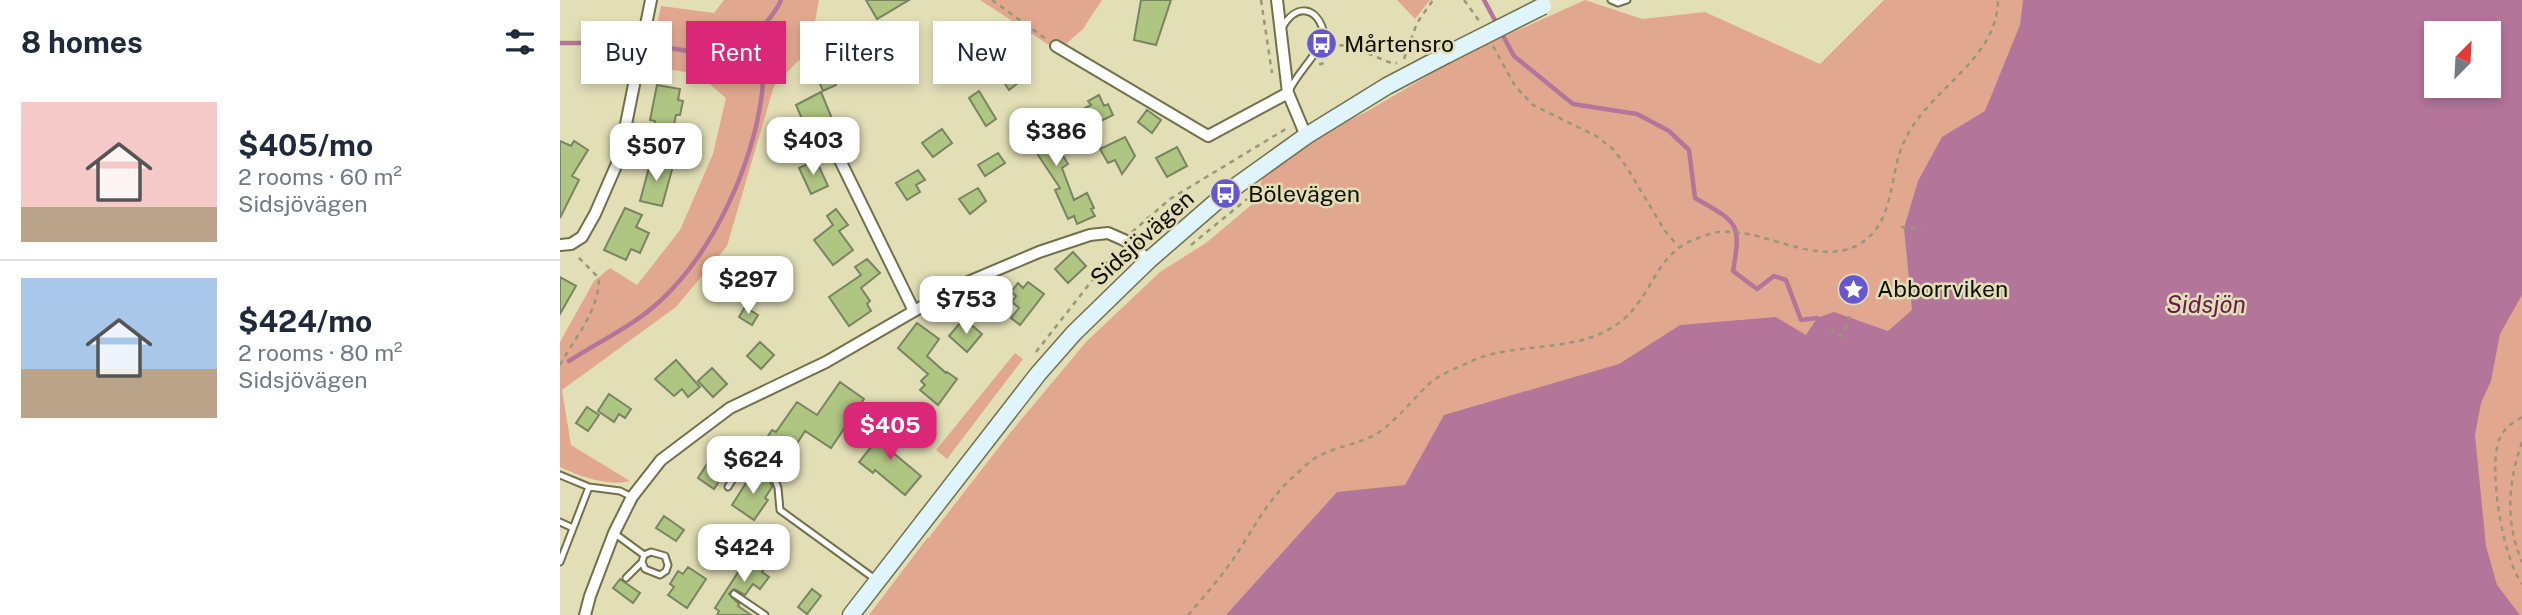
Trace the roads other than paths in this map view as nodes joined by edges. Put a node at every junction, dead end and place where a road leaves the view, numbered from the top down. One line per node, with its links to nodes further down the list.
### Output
1 (652, 0): 11 (street)
2 (1277, 0): 6 (street)
3 (1611, 0): 4 (lane)
4 (1627, 0)
5 (1549, 3): 9 (main road, Sidsjövägen, bridge)
6 (1281, 30): 8 (street); 8 (lane)
7 (1056, 47): 8 (street)
8 (1288, 93): 9 (street)
9 (1306, 136): 12 (main road, Sidsjövägen)
10 (834, 148): 13 (street)
11 (566, 245)
12 (1149, 260): 13 (street); 25 (main road, Sidsjövägen)
13 (914, 312): 17 (street)
14 (560, 475): 15 (lane)
15 (589, 487): 17 (lane); 19 (lane)
16 (728, 487): 25 (lane)
17 (632, 497): 20 (street)
18 (560, 522): 19 (lane)
19 (573, 528): 22 (lane)
20 (614, 533): 21 (lane); 27 (street)
21 (644, 555): 23 (lane); 23 (lane)
22 (560, 562)
23 (642, 562): 24 (lane)
24 (626, 578)
25 (877, 581): 29 (main road, Sidsjövägen)
26 (734, 594): 28 (lane)
27 (585, 615)
28 (765, 615)
29 (851, 615)

